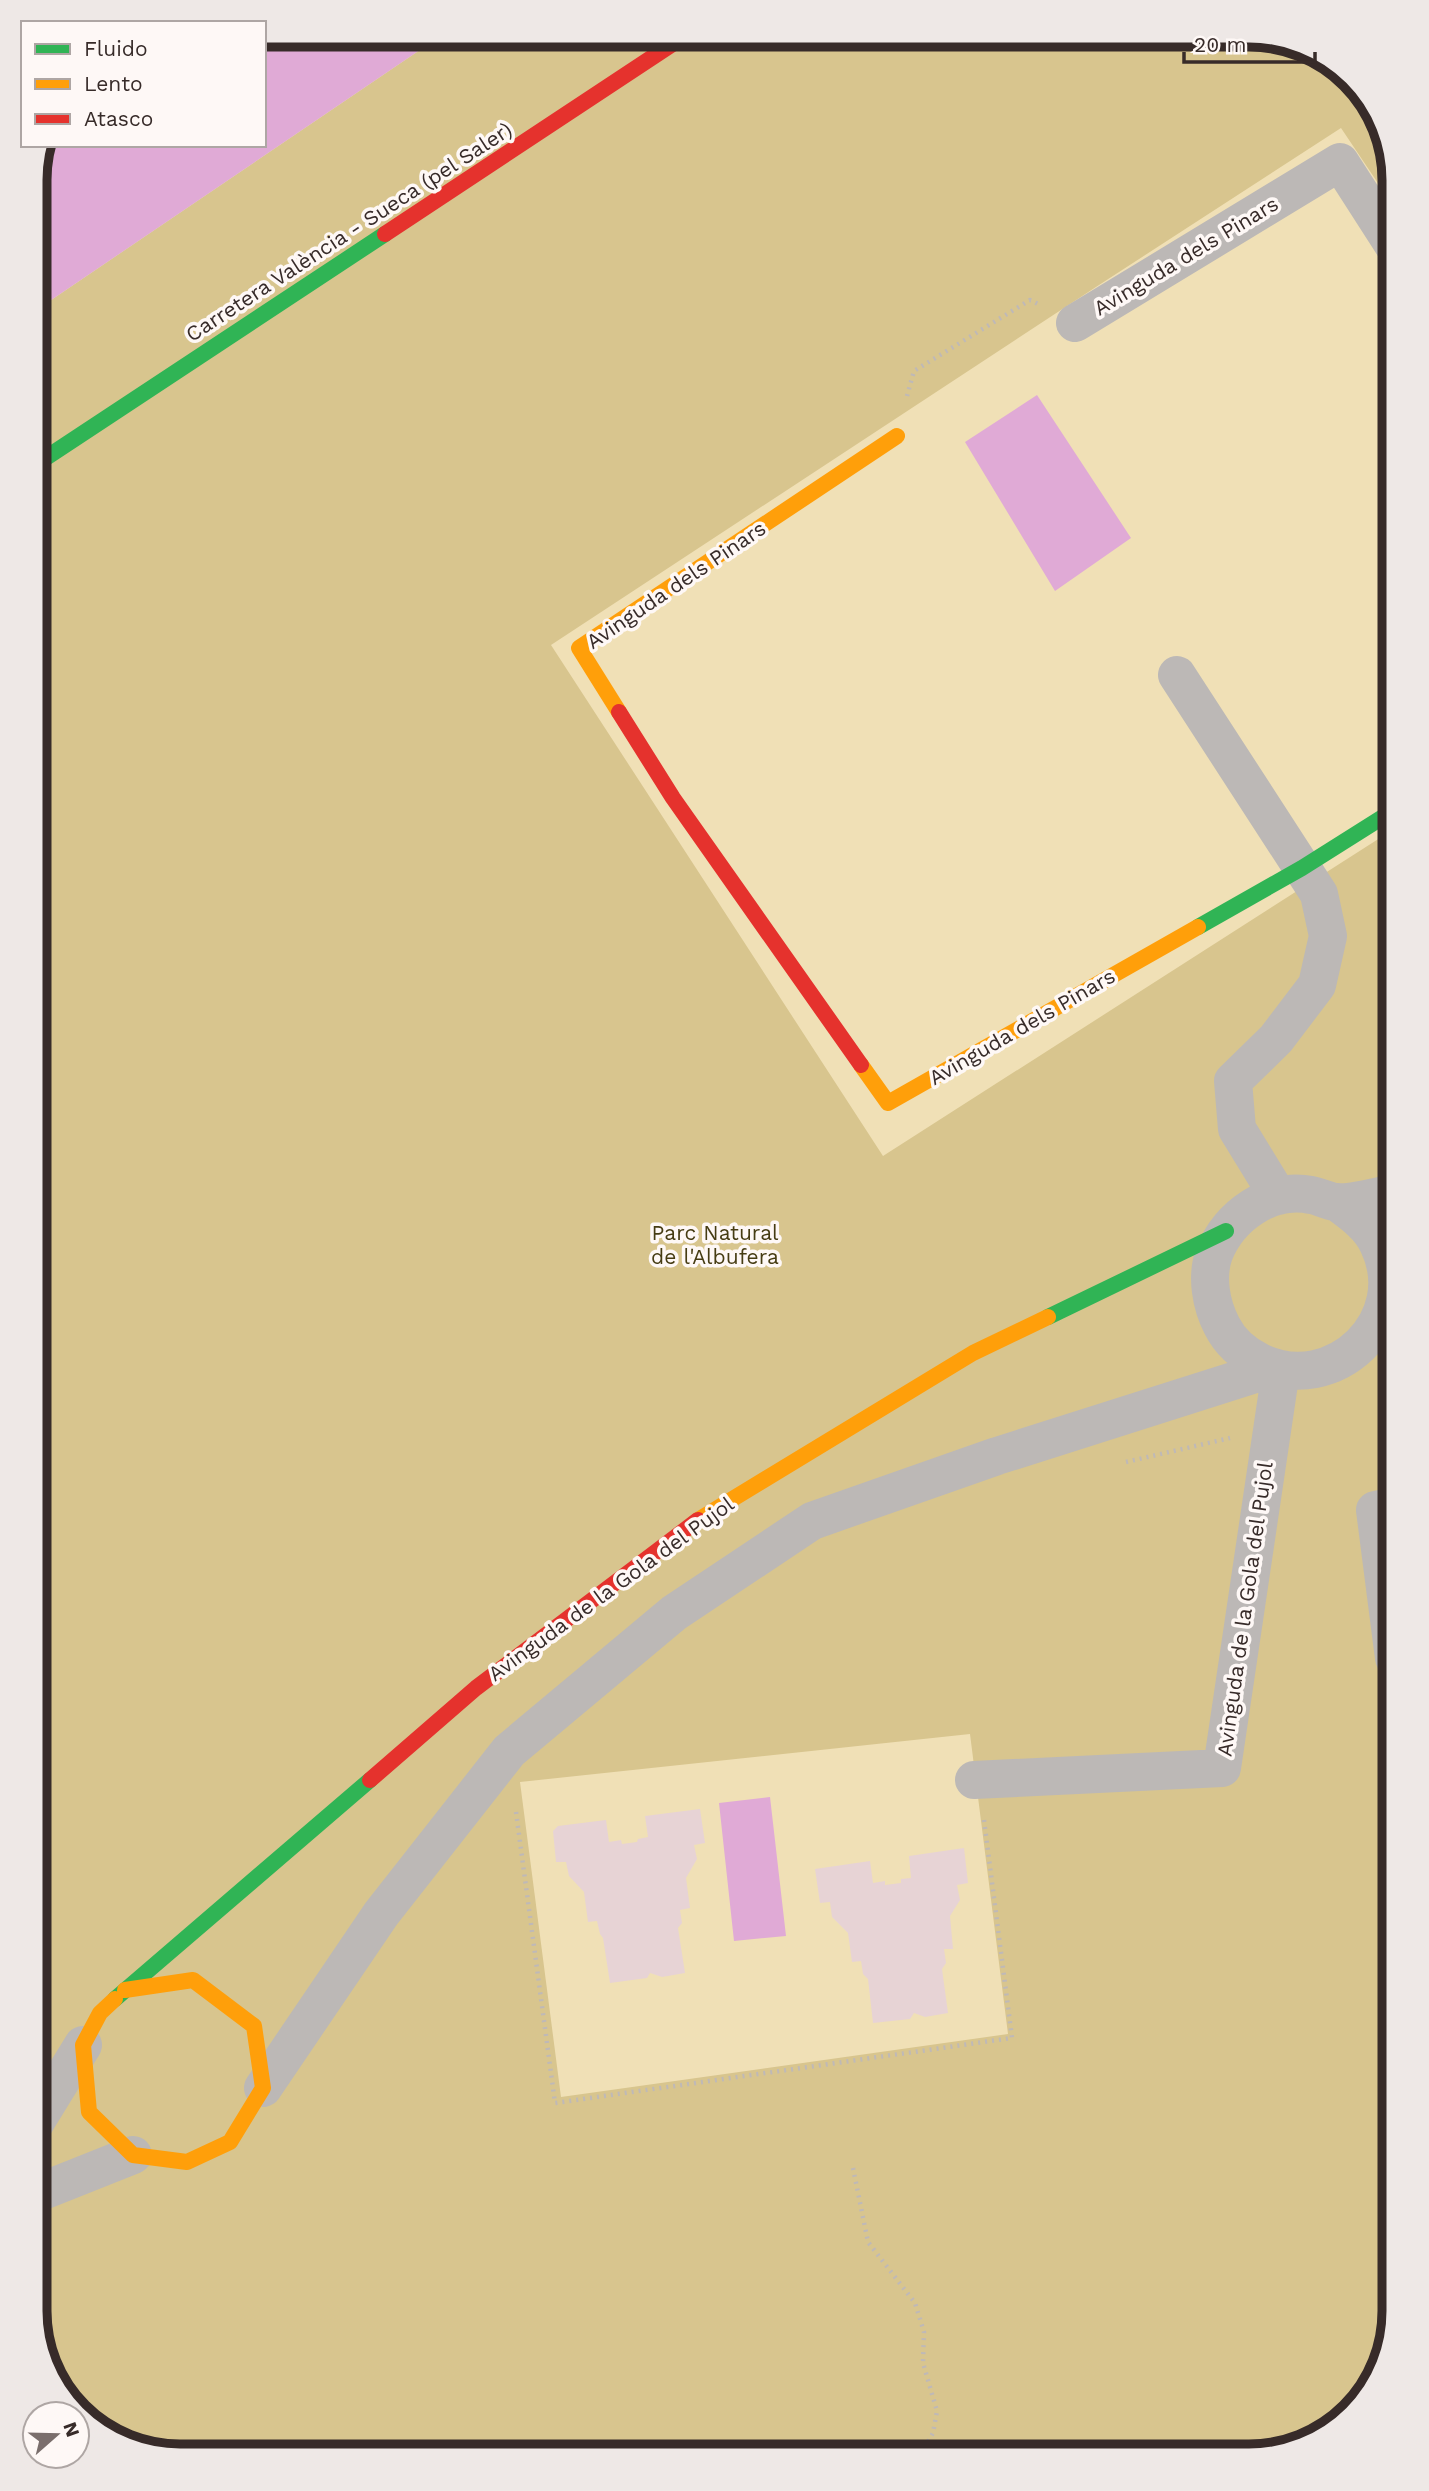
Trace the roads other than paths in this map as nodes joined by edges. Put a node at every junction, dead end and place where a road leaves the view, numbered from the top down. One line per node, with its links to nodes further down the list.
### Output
1 (667, 47): 5 (street, Carretera València - Sueca (pel Saler))
2 (1382, 227): 3 (street, Avinguda dels Pinars)
3 (1075, 323)
4 (897, 436): 8 (street, Avinguda dels Pinars)
5 (48, 456)
6 (1177, 675): 8 (street)
7 (1382, 818): 8 (street, Avinguda dels Pinars)
8 (1302, 868): 10 (street)
9 (1382, 1195): 11 (street)
10 (1278, 1196): 11 (street); 12 (street)
11 (1338, 1203): 13 (street)
12 (1226, 1231): 15 (street); 19 (street, Avinguda de la Gola del Pujol)
13 (1382, 1258)
14 (1382, 1329): 15 (street)
15 (1277, 1369): 18 (street, Avinguda de la Gola del Pujol); 21 (street)
16 (1382, 1509): 17 (street)
17 (1382, 1559)
18 (978, 1797)
19 (125, 1990): 20 (street); 21 (street)
20 (83, 2045): 22 (street); 23 (street)
21 (263, 2088): 23 (street)
22 (47, 2103)
23 (133, 2155): 24 (street)
24 (47, 2189)

